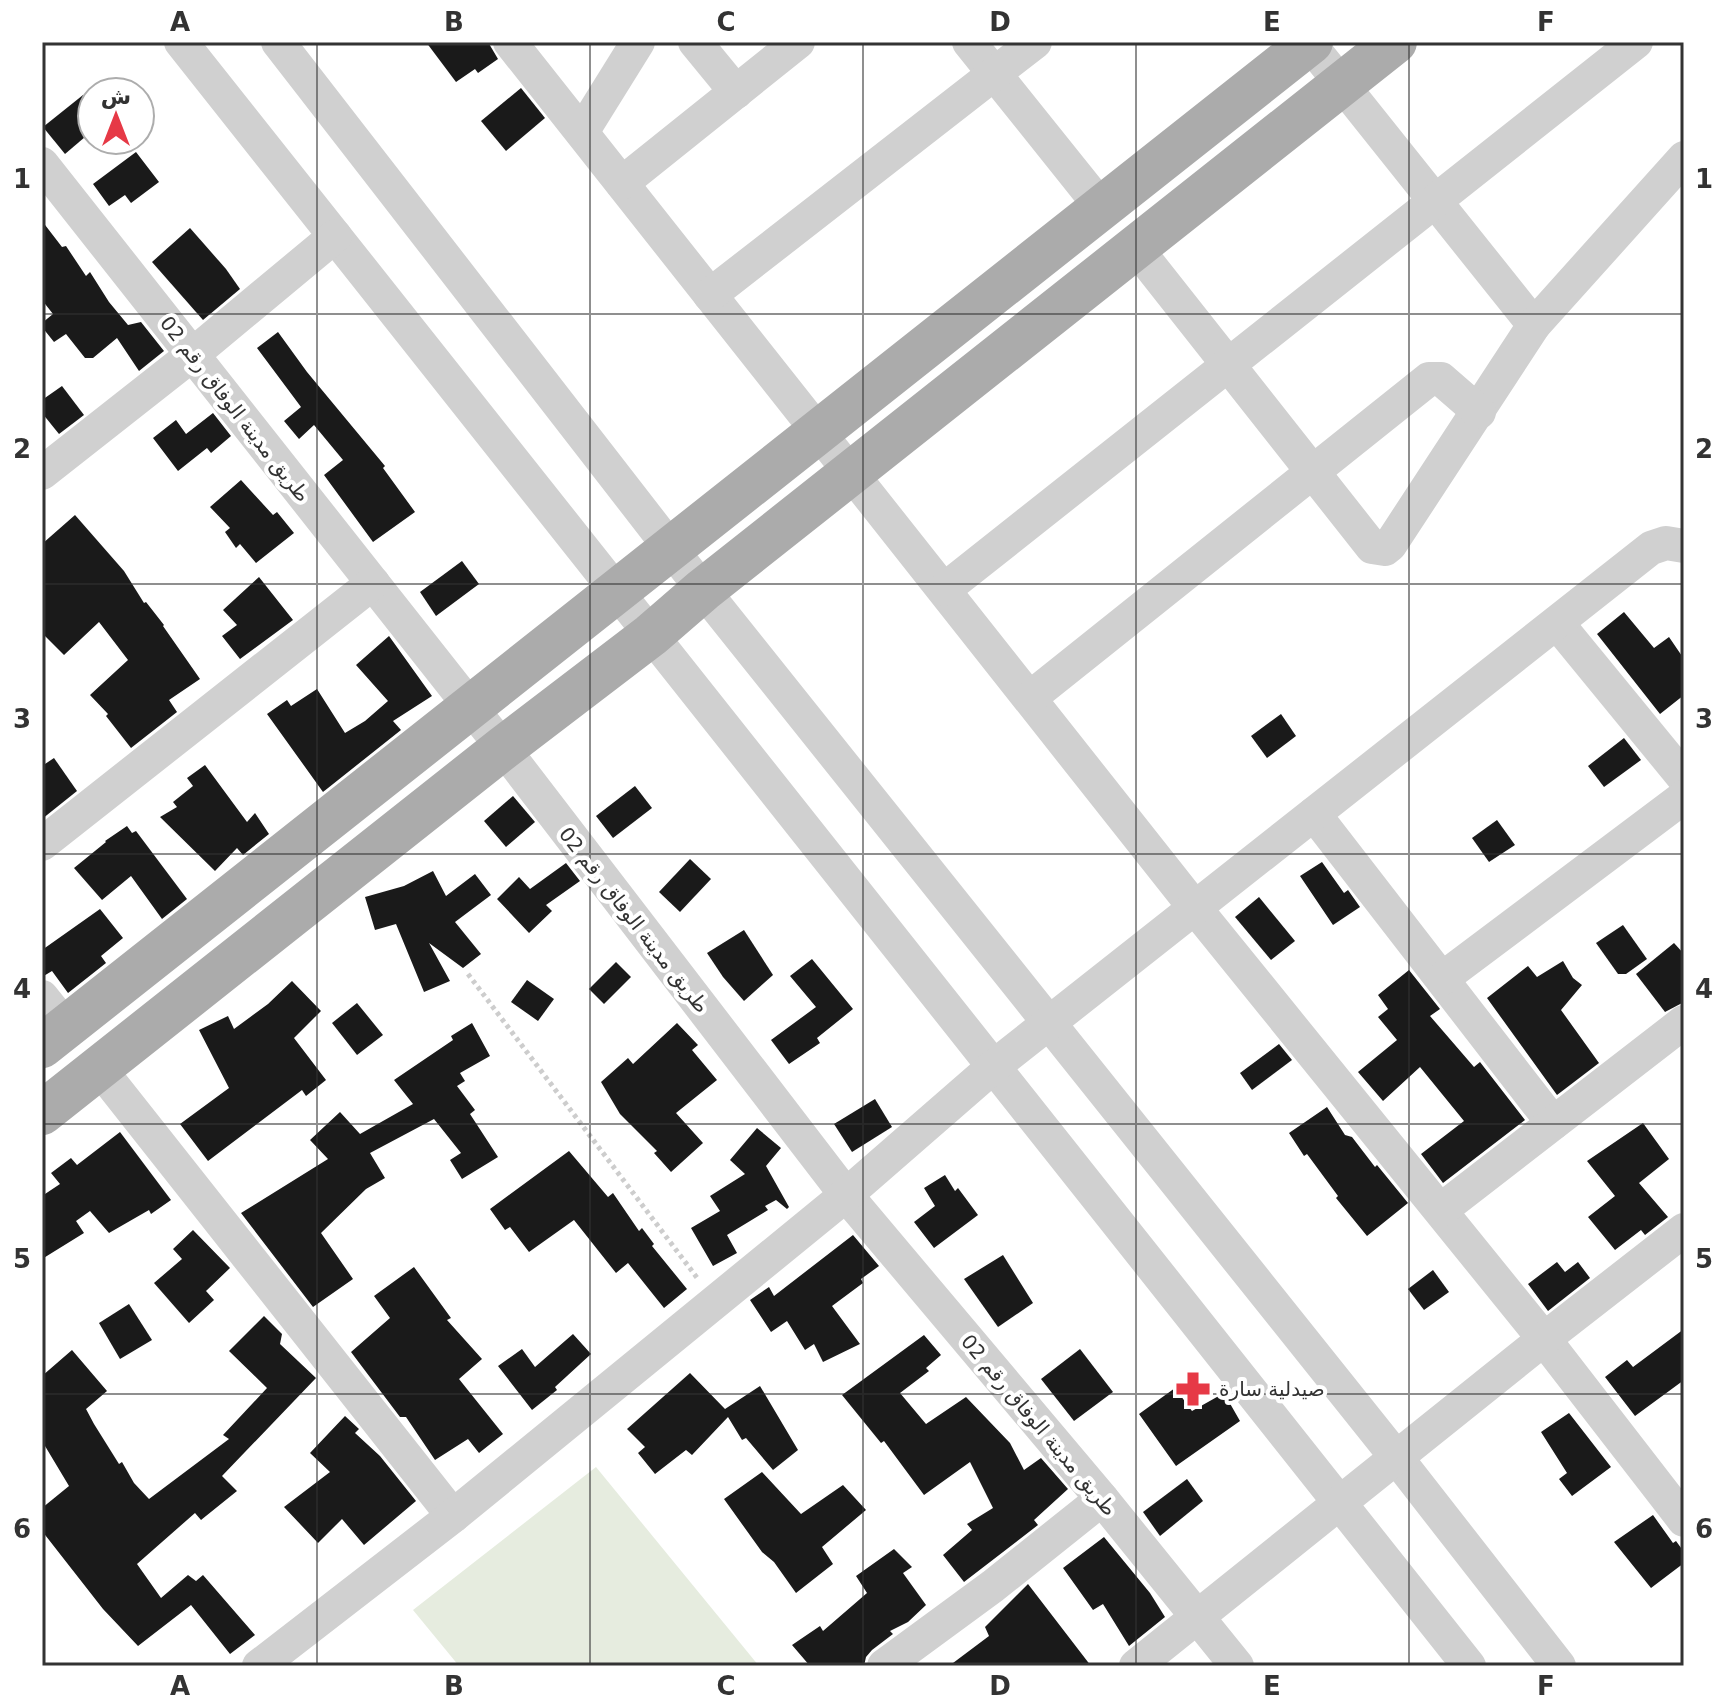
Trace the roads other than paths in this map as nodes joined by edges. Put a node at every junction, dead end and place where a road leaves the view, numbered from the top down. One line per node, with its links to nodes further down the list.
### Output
1 (181, 42): 21 (street)
2 (278, 42): 33 (street)
3 (510, 42): 15 (street)
4 (638, 42): 15 (street)
5 (695, 42): 14 (street)
6 (798, 42): 14 (street)
7 (969, 42): 12 (street)
8 (1035, 42): 12 (street)
9 (1395, 42): 13 (main road)
10 (1636, 42): 19 (street)
11 (1309, 43): 13 (street); 20 (main road)
12 (994, 74): 20 (street); 23 (street)
13 (1342, 84): 19 (street); 22 (main road)
14 (736, 92): 18 (street)
15 (582, 132): 18 (street)
16 (1684, 158): 24 (street)
17 (42, 164): 25 (street, طريق مدينة الوفاق رقم 02)
18 (622, 183): 23 (street)
19 (1435, 201): 24 (street); 26 (street)
20 (1102, 208): 28 (main road)
21 (335, 236): 25 (street); 37 (street)
22 (1136, 248): 26 (street); 31 (main road)
23 (710, 295): 28 (street)
24 (1534, 325): 27 (street)
25 (192, 355): 30 (street); 34 (street, طريق مدينة الوفاق رقم 02)
26 (1228, 364): 29 (street); 35 (street)
27 (1479, 412): 29 (street); 29 (street)
28 (819, 431): 31 (street); 33 (main road)
29 (1313, 472): 40 (street)
30 (42, 473)
31 (851, 473): 35 (street); 36 (main road)
32 (1684, 546): 38 (street)
33 (670, 549): 36 (street); 37 (main road)
34 (373, 583): 41 (street, طريق مدينة الوفاق رقم 02); 46 (street)
35 (945, 589): 40 (street)
36 (703, 590): 39 (main road); 51 (street)
37 (615, 592): 39 (street); 41 (main road)
38 (1557, 623): 43 (street); 45 (street)
39 (651, 635): 42 (main road); 52 (street)
40 (1031, 697): 47 (street)
41 (470, 707): 42 (street, طريق مدينة الوفاق رقم 02); 50 (main road)
42 (503, 748): 53 (main road); 56 (street, طريق مدينة الوفاق رقم 02)
43 (1684, 778)
44 (1684, 797): 48 (street)
45 (1314, 814): 47 (street); 48 (street)
46 (42, 844)
47 (1195, 908): 51 (street); 57 (street)
48 (1443, 978): 55 (street)
49 (1684, 1022): 55 (street)
50 (50, 1023)
51 (1049, 1023): 52 (street); 60 (street)
52 (993, 1067): 56 (street); 62 (street)
53 (99, 1068): 54 (main road); 63 (street)
54 (42, 1113)
55 (1553, 1123): 57 (street)
56 (846, 1195): 61 (street, طريق مدينة الوفاق رقم 02); 63 (street)
57 (1441, 1210): 59 (street)
58 (1684, 1230): 59 (street)
59 (1544, 1339): 60 (street); 64 (street)
60 (1396, 1457): 62 (street); 71 (street)
61 (1102, 1499): 65 (street, طريق مدينة الوفاق رقم 02); 67 (street)
62 (1340, 1503): 65 (street); 70 (street)
63 (453, 1516): 66 (street)
64 (1684, 1520)
65 (1196, 1617): 68 (street); 69 (street, طريق مدينة الوفاق رقم 02)
66 (259, 1666)
67 (884, 1666)
68 (1136, 1666)
69 (1237, 1666)
70 (1469, 1666)
71 (1559, 1666)

